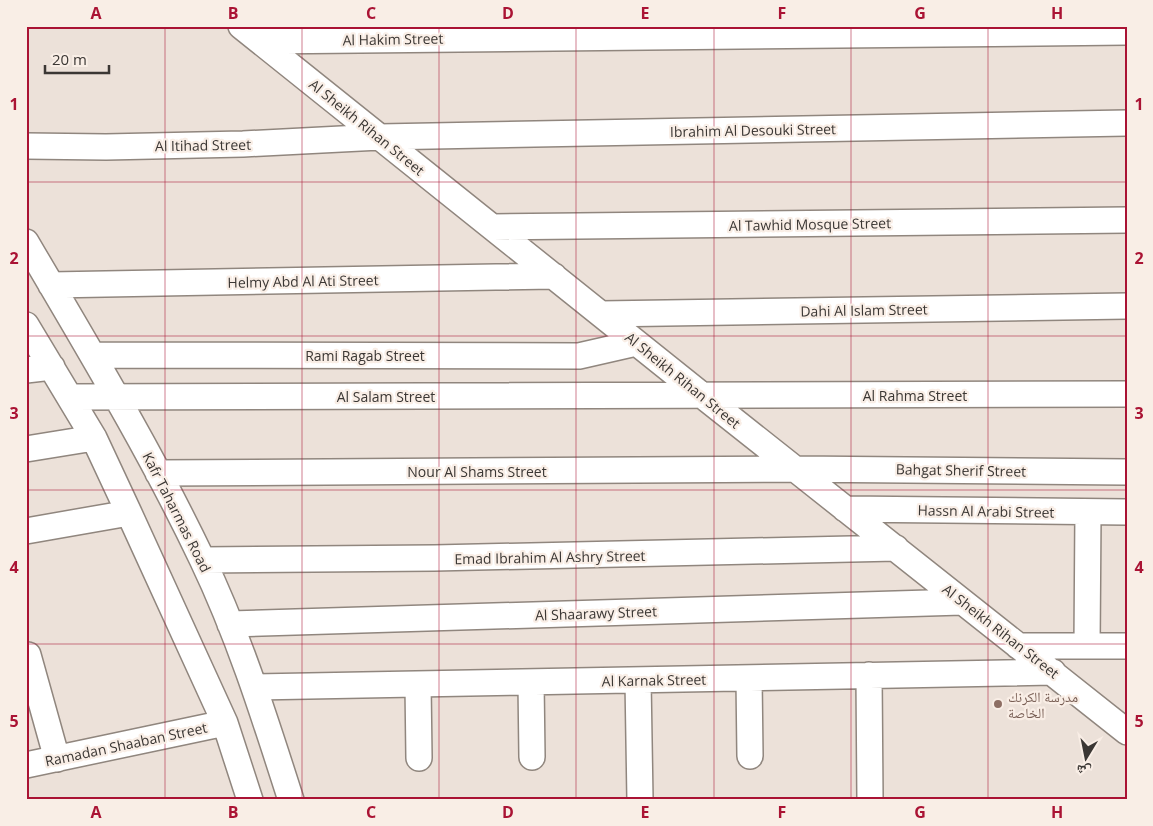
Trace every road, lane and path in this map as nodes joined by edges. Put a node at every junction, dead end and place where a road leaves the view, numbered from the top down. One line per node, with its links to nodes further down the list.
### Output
1 (1127, 32): 2 (street, Al Hakim Street)
2 (251, 34): 4 (street, Al Sheikh Rihan Street)
3 (1127, 123): 4 (street, Ibrahim Al Desouki Street)
4 (380, 137): 5 (street, Al Itihad Street); 7 (street, Al Sheikh Rihan Street)
5 (26, 146)
6 (1127, 220): 7 (street, Al Tawhid Mosque Street)
7 (493, 227): 9 (street, Al Sheikh Rihan Street)
8 (26, 242): 10 (street, Kafr Taharmas Road)
9 (554, 276): 10 (street, Helmy Abd Al Ati Street); 12 (street, Al Sheikh Rihan Street)
10 (51, 285): 15 (street, Kafr Taharmas Road)
11 (1127, 306): 12 (street, Dahi Al Islam Street)
12 (601, 314): 14 (street, Al Sheikh Rihan Street)
13 (26, 325): 16 (street)
14 (636, 343): 15 (street, Rami Ragab Street); 19 (street, Al Sheikh Rihan Street)
15 (93, 355): 21 (street, Kafr Taharmas Road)
16 (52, 366): 17 (street); 20 (street)
17 (26, 370)
18 (1127, 394): 19 (street, Al Rahma Street)
19 (703, 396): 21 (street, Al Salam Street); 24 (street, Al Sheikh Rihan Street)
20 (70, 397): 21 (street, Al Salam Street); 22 (street)
21 (117, 397): 26 (street, Kafr Taharmas Road)
22 (94, 438): 23 (street); 28 (street)
23 (26, 449)
24 (795, 469): 25 (street, Bahgat Sherif Street); 26 (street, Nour Al Shams Street); 27 (street, Al Sheikh Rihan Street)
25 (1127, 472)
26 (158, 473): 33 (street, Kafr Taharmas Road)
27 (845, 509): 29 (street, Hassn Al Arabi Street); 32 (street, Al Sheikh Rihan Street)
28 (129, 512): 31 (street); 47 (street)
29 (1088, 512): 30 (street, Hassn Al Arabi Street); 37 (street)
30 (1127, 512)
31 (26, 531)
32 (896, 548): 33 (street, Emad Ibrahim Al Ashry Street); 34 (street, Al Sheikh Rihan Street)
33 (203, 560): 35 (street, Kafr Taharmas Road)
34 (962, 602): 35 (street, Al Shaarawy Street); 36 (street, Al Sheikh Rihan Street)
35 (230, 624): 46 (street, Kafr Taharmas Road)
36 (1018, 646): 37 (street); 40 (street, Al Sheikh Rihan Street)
37 (1087, 646): 38 (street)
38 (1127, 646)
39 (28, 655): 52 (street)
40 (1053, 672): 41 (street, Al Karnak Street); 48 (street, Al Sheikh Rihan Street)
41 (869, 675): 42 (street, Al Karnak Street); 57 (street)
42 (749, 678): 43 (street, Al Karnak Street); 49 (street)
43 (638, 680): 44 (street, Al Karnak Street); 56 (street)
44 (531, 682): 45 (street, Al Karnak Street); 50 (street)
45 (418, 684): 46 (street, Al Karnak Street); 51 (street)
46 (255, 687): 55 (street, Kafr Taharmas Road)
47 (225, 723): 52 (street, Ramadan Shaaban Street); 54 (street)
48 (1127, 732)
49 (750, 756)
50 (532, 757)
51 (419, 758)
52 (57, 759): 53 (street, Ramadan Shaaban Street)
53 (26, 765)
54 (250, 800)
55 (291, 800)
56 (640, 800)
57 (870, 800)

